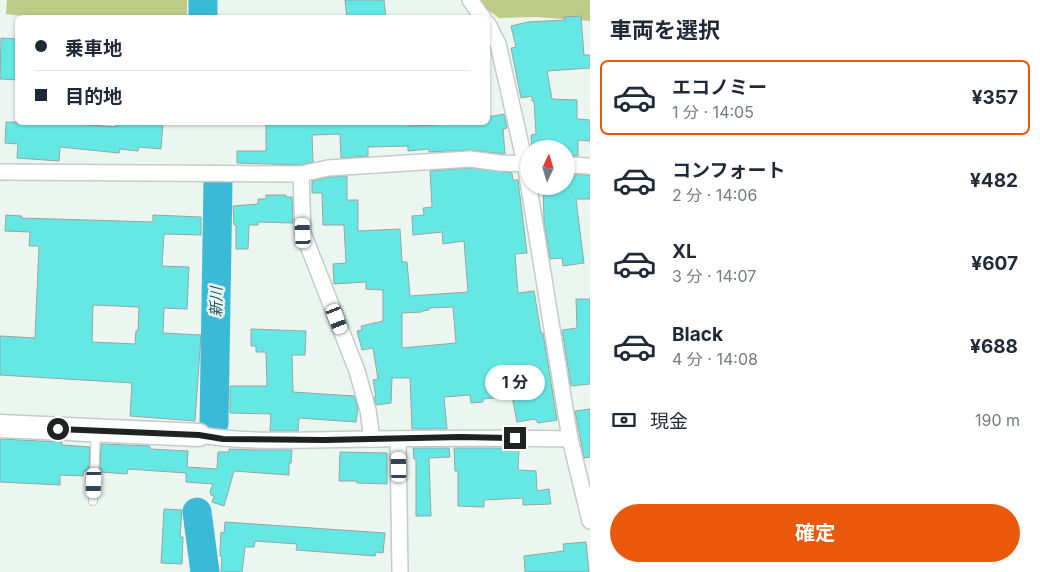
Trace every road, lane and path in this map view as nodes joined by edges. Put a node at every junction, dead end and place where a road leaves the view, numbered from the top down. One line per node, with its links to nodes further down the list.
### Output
1 (470, 0): 2 (street)
2 (481, 15)
3 (490, 28): 4 (street)
4 (521, 140)
5 (520, 163): 9 (street)
6 (575, 165): 7 (street)
7 (590, 166)
8 (0, 172): 9 (street)
9 (301, 174): 14 (street)
10 (532, 195): 16 (street)
11 (0, 426): 12 (street)
12 (96, 430): 13 (street); 17 (lane)
13 (199, 435): 14 (street)
14 (372, 439): 15 (street)
15 (398, 439): 16 (street); 19 (street)
16 (570, 439): 18 (street)
17 (93, 501)
18 (590, 521)
19 (400, 572)

